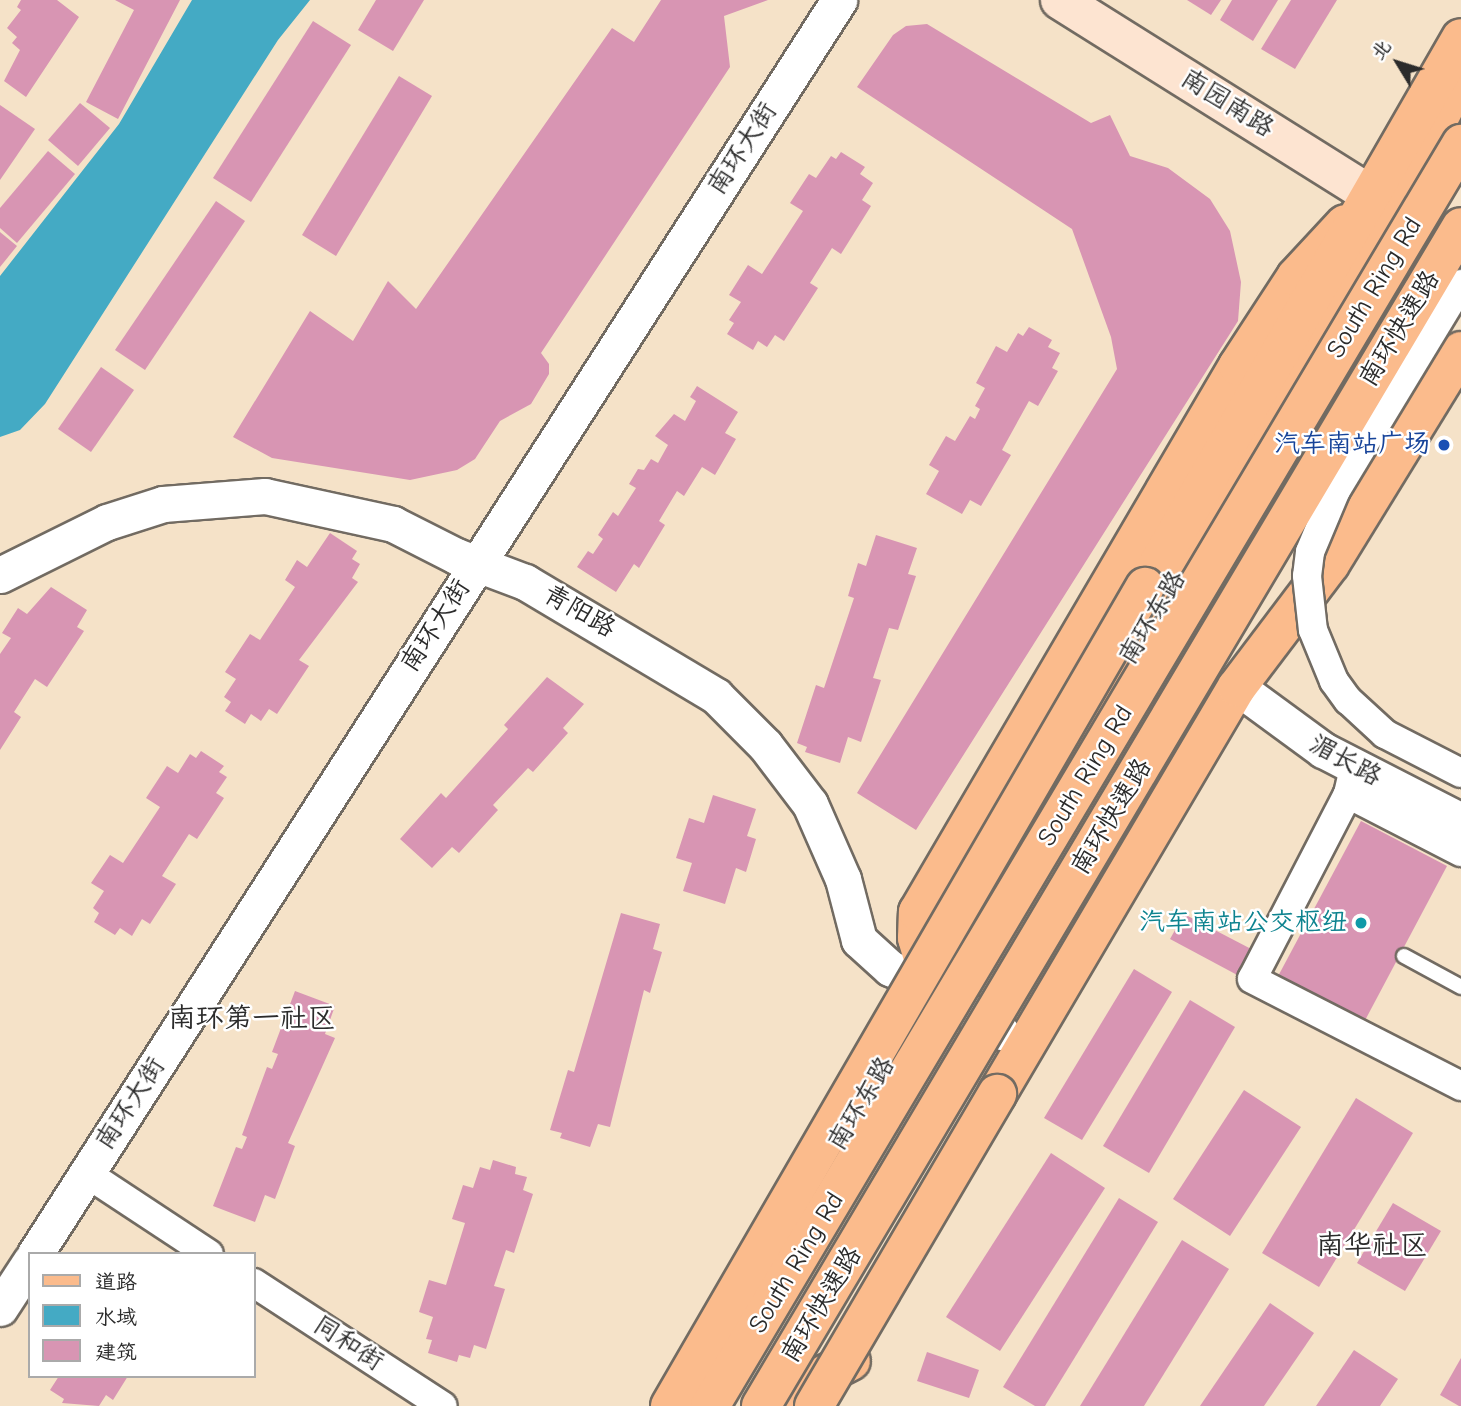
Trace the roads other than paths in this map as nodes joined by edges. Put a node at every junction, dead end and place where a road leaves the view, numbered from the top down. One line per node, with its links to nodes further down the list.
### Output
1 (839, 0): 12 (street, 南环大街)
2 (1060, 0): 8 (main road, 南园南路)
3 (1100, 0): 8 (main road, 南园南路)
4 (1461, 38): 8 (main road)
5 (1461, 74): 8 (main road, 南环东路)
6 (1461, 93): 8 (main road)
7 (1461, 144): 34 (main road, South Ring Rd, bridge)
8 (1389, 192): 9 (main road); 21 (main road, 南环东路); 21 (main road); 32 (main road, bridge)
9 (1459, 236): 22 (main road); 30 (main road, 南环快速路, bridge)
10 (1461, 284): 15 (street, bridge)
11 (1461, 351): 14 (main road)
12 (476, 563): 13 (street, 青阳路); 21 (street, 青阳路); 24 (street, 南环大街)
13 (0, 575)
14 (1237, 687): 16 (street, 湄长路); 30 (main road, bridge); 30 (main road)
15 (1461, 773)
16 (1351, 781): 17 (street, 湄长路); 18 (street); 23 (street)
17 (1461, 821)
18 (1461, 852)
19 (1404, 956): 20 (lane)
20 (1461, 987)
21 (932, 988): 22 (street, 青阳路); 33 (main road, 南环东路)
22 (1001, 1032): 30 (main road)
23 (1461, 1086)
24 (86, 1174): 25 (street, 南环大街); 26 (street)
25 (36, 1252)
26 (206, 1252)
27 (28, 1265): 29 (street)
28 (256, 1284): 31 (street, 同和街)
29 (0, 1308)
30 (784, 1403)
31 (443, 1406)
32 (670, 1406)
33 (680, 1406)
34 (710, 1406)

